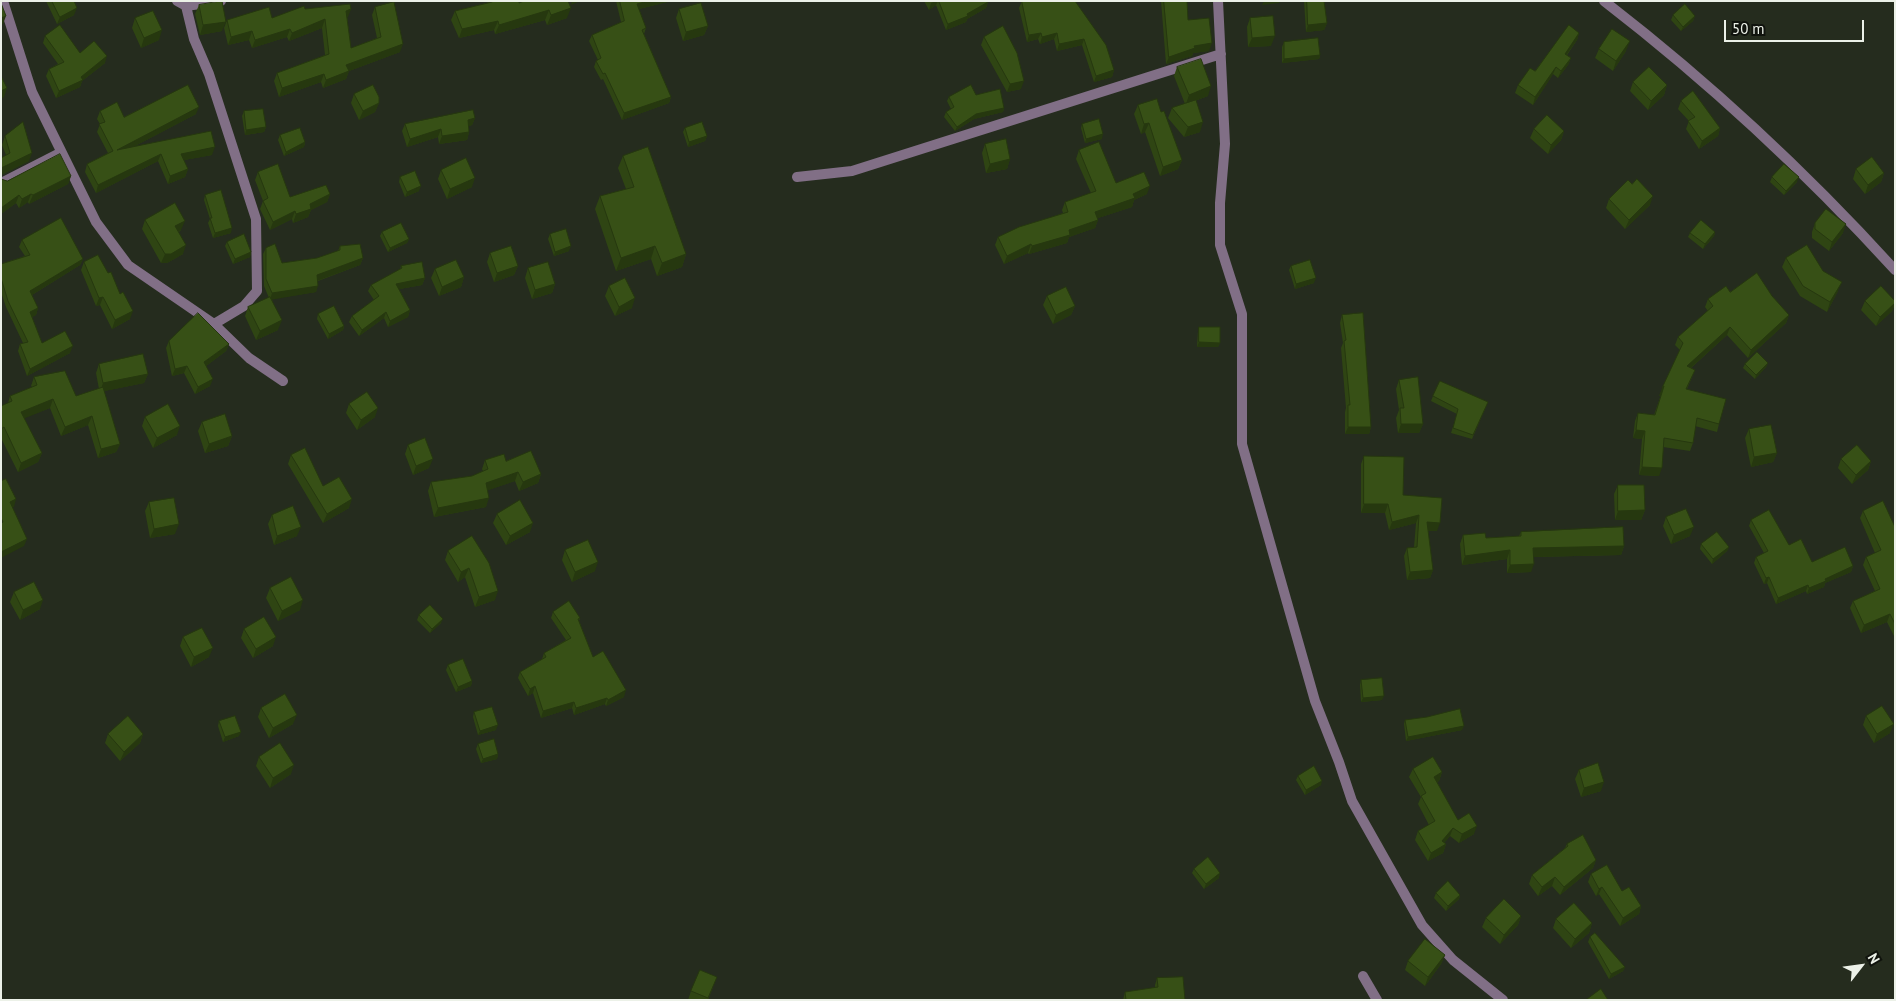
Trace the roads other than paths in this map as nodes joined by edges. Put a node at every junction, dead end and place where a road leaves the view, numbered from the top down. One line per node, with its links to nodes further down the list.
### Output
1 (3, 1): 7 (street)
2 (221, 1): 5 (street)
3 (1218, 1): 6 (street)
4 (1604, 1): 10 (street)
5 (182, 4): 11 (street)
6 (1221, 54): 8 (street); 15 (street)
7 (60, 153): 9 (street); 11 (street)
8 (797, 177)
9 (1, 182)
10 (1895, 270)
11 (214, 324): 12 (street)
12 (283, 381)
13 (1362, 976): 14 (street)
14 (1377, 1000)
15 (1503, 1000)

